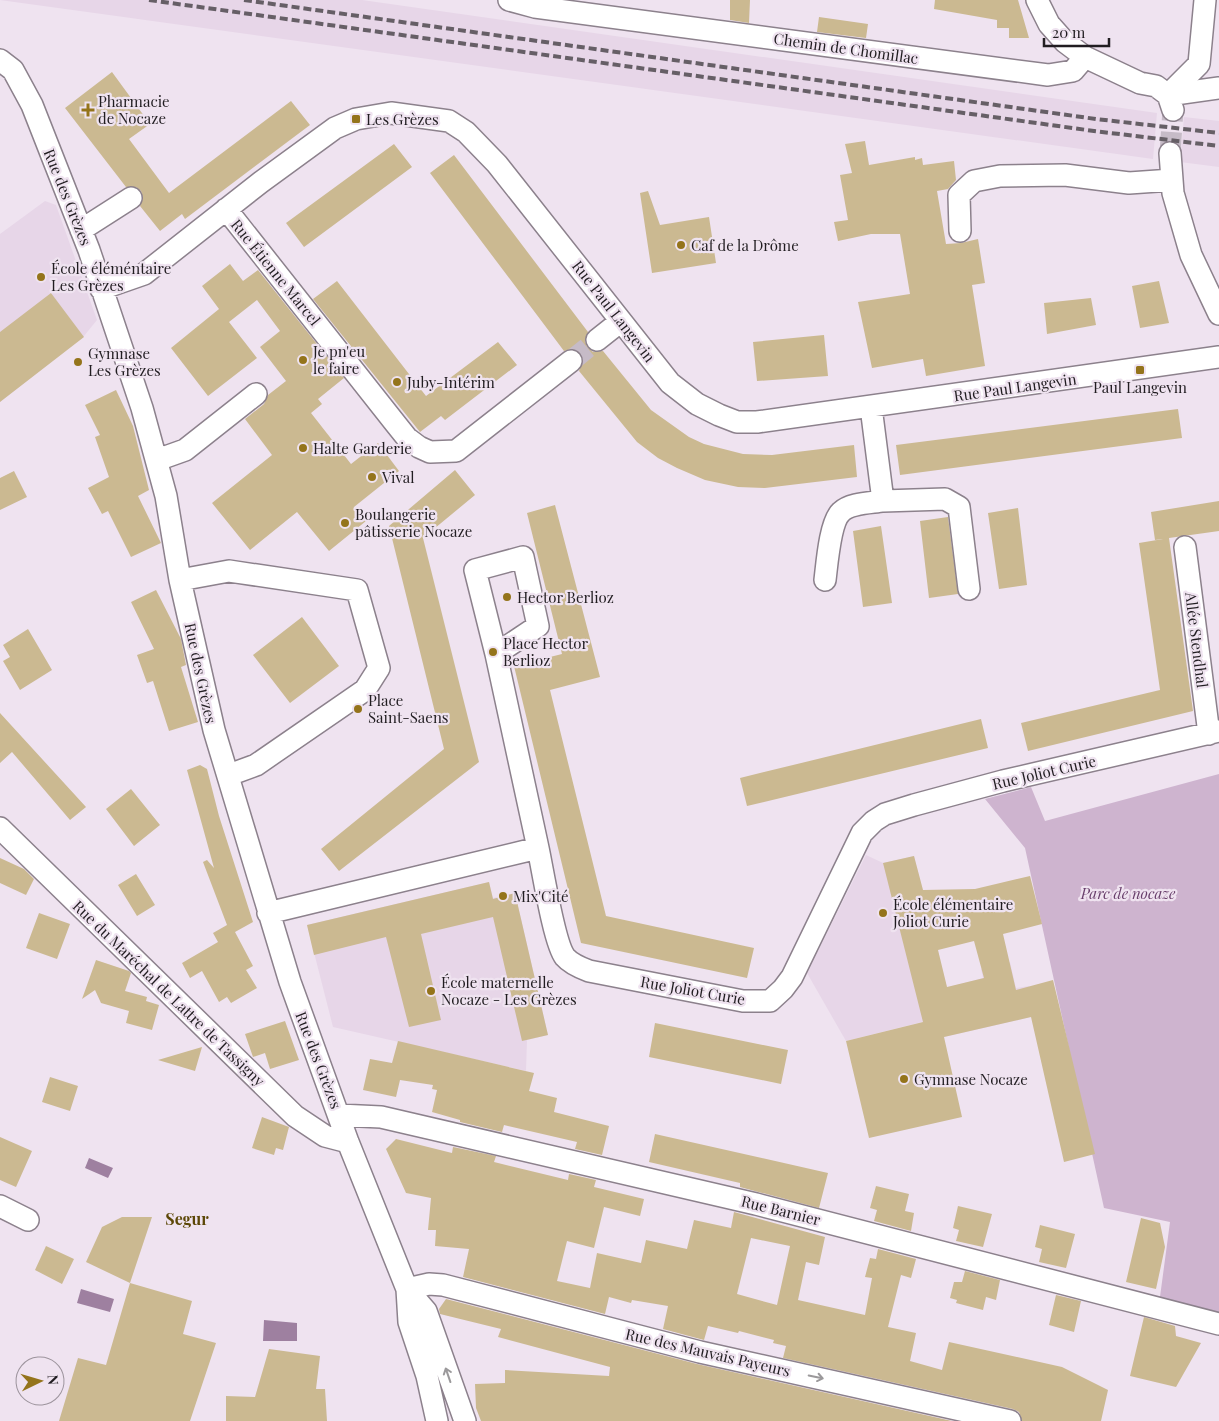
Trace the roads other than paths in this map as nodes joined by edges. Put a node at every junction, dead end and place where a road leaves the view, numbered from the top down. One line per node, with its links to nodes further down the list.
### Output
1 (509, 0): 4 (street, Chemin de Chomillac)
2 (1037, 0): 5 (street)
3 (1205, 0): 8 (street)
4 (533, 4): 5 (street, Chemin de Chomillac)
5 (1085, 57): 8 (street)
6 (0, 60): 13 (street, Rue des Grèzes)
7 (1219, 88): 8 (street)
8 (1170, 103)
9 (1170, 153): 10 (street)
10 (1172, 180): 14 (street); 16 (street)
11 (132, 198): 13 (street)
12 (226, 209): 15 (street, Rue Paul Langevin); 17 (street, Rue Paul Langevin); 20 (street, Rue Étienne Marcel)
13 (81, 230): 15 (street, Rue des Grèzes)
14 (960, 231)
15 (101, 289): 23 (street, Rue des Grèzes)
16 (1219, 314)
17 (621, 321): 18 (street); 22 (street, Rue Paul Langevin)
18 (597, 340)
19 (1219, 357): 22 (street, Rue Paul Langevin)
20 (571, 361)
21 (256, 394): 23 (street)
22 (871, 406): 24 (street)
23 (156, 460): 26 (street, Rue des Grèzes)
24 (883, 501): 27 (street); 28 (street)
25 (1185, 547): 30 (street, Allée Stendhal)
26 (180, 580): 31 (street, Rue des Grèzes); 31 (street)
27 (824, 580)
28 (969, 589)
29 (496, 654): 33 (street)
30 (1214, 733): 33 (street, Rue Joliot Curie)
31 (229, 775): 34 (street, Rue des Grèzes)
32 (0, 828): 36 (street, Rue du Maréchal de Lattre de Tassigny)
33 (538, 848): 34 (street)
34 (268, 913): 35 (street, Rue des Grèzes)
35 (339, 1115): 36 (street, Rue des Grèzes); 40 (street, Rue Barnier)
36 (348, 1142): 39 (street, Rue des Grèzes)
37 (0, 1206): 38 (street)
38 (28, 1220)
39 (407, 1289): 41 (street, Rue des Grèzes); 42 (street, Rue des Grèzes, one-way to 39); 43 (street, Rue des Mauvais Payeurs, one-way to 43)
40 (1219, 1324)
41 (437, 1421)
42 (464, 1421)
43 (1010, 1421)

